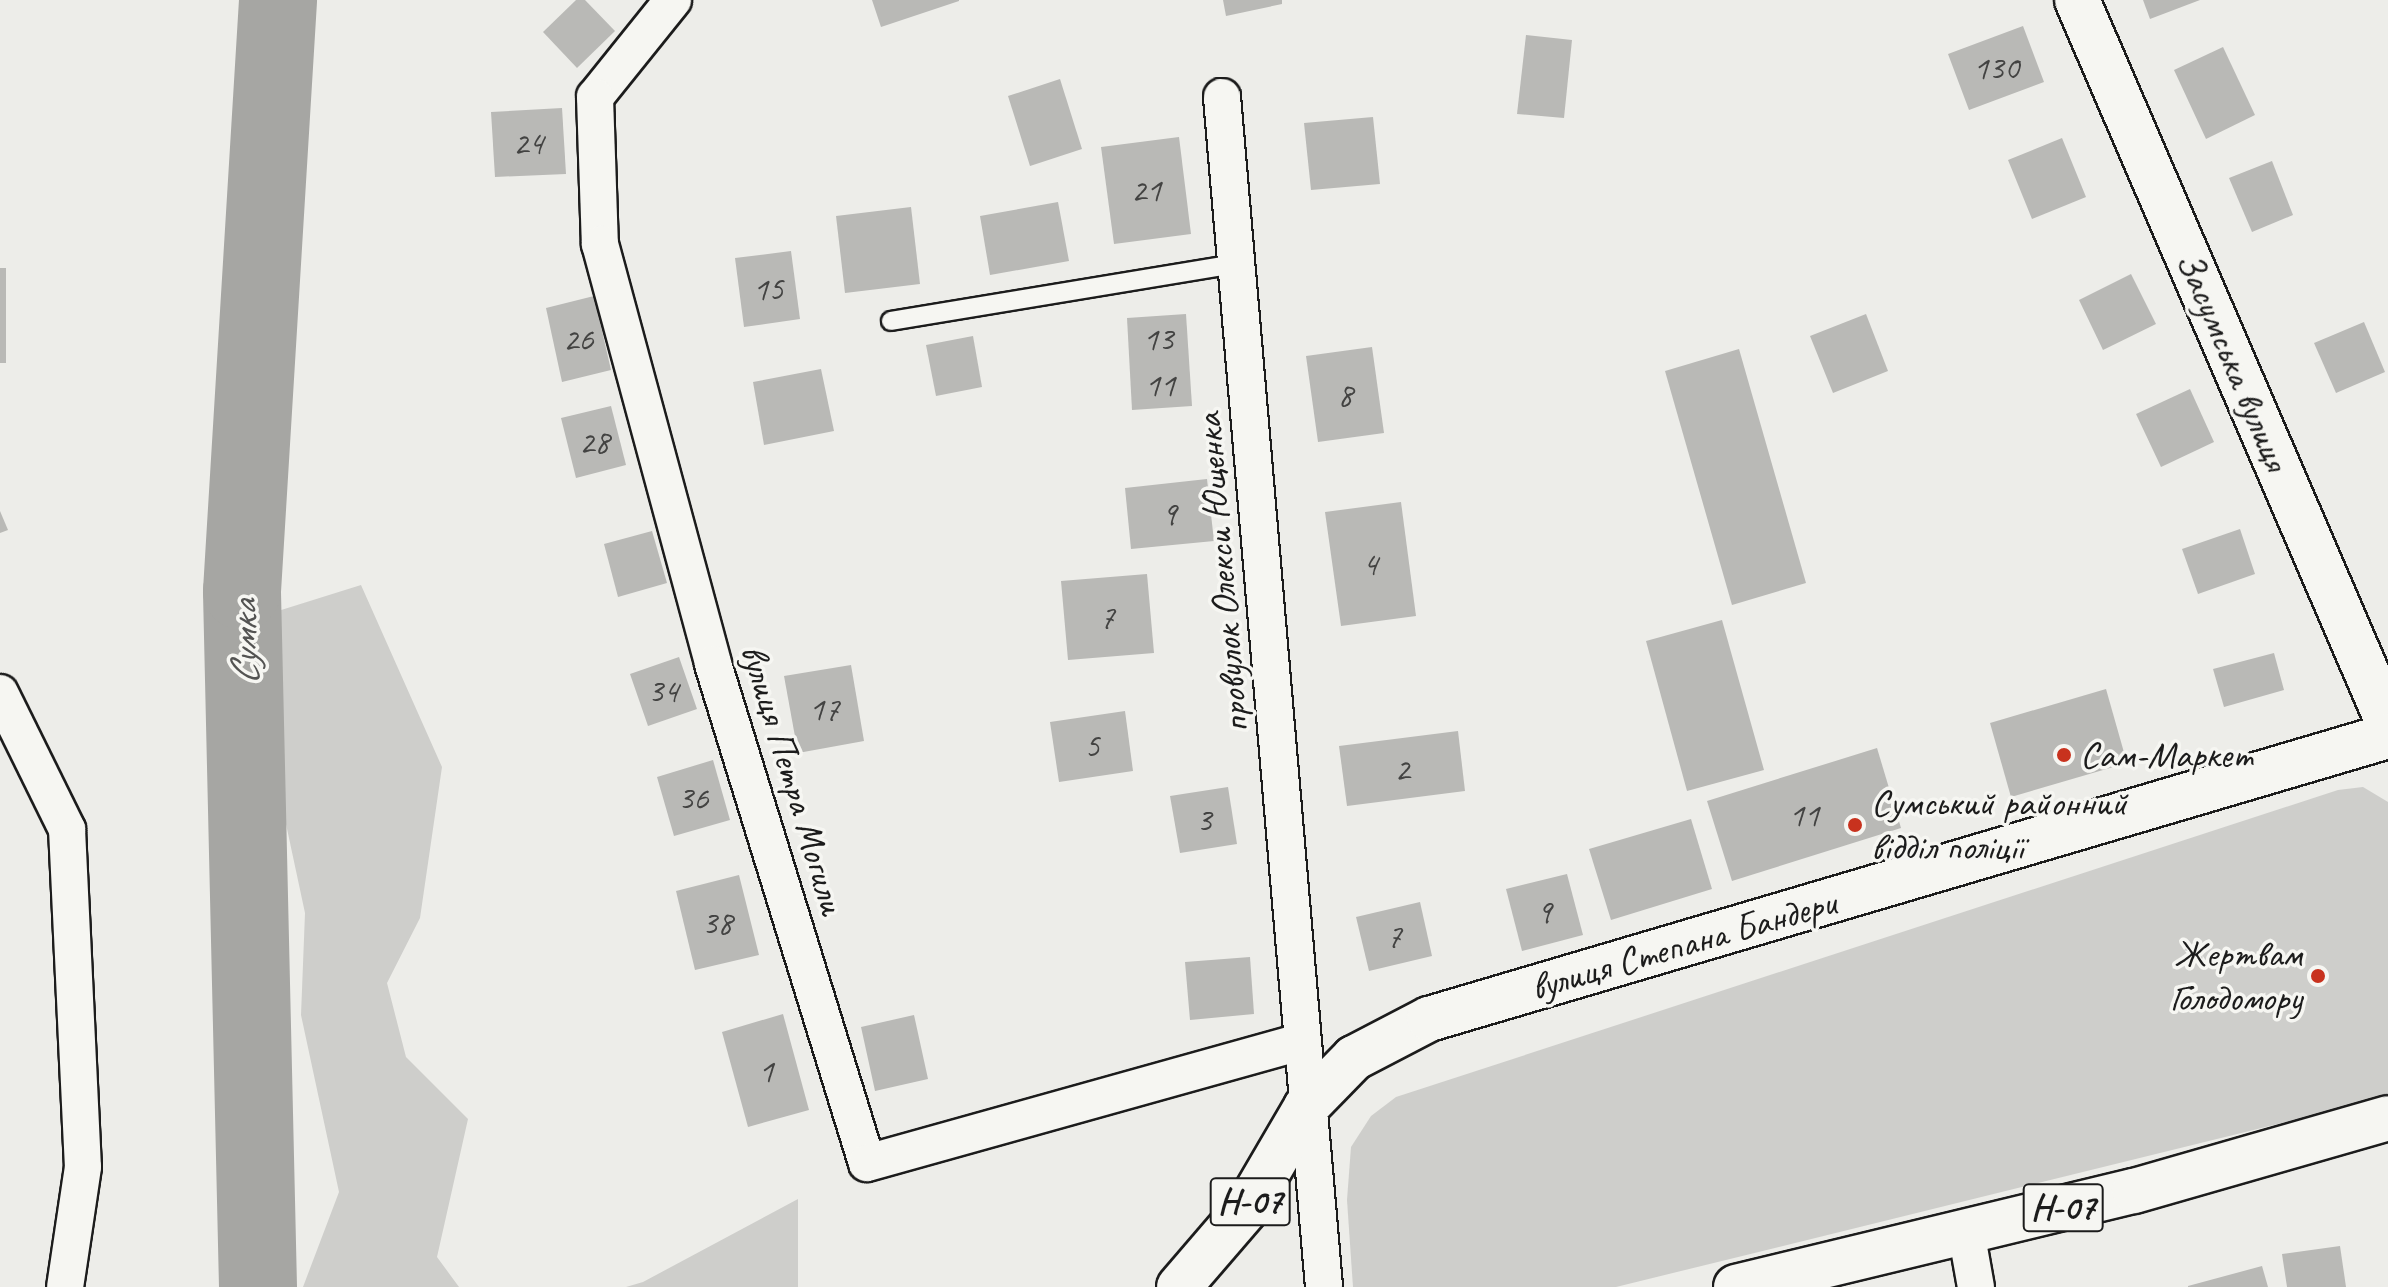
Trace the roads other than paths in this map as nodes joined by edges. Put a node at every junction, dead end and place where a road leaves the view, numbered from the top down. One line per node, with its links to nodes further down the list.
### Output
1 (673, 0): 9 (street, вулиця Петра Могили)
2 (2077, 0): 7 (main road, Засумська вулиця)
3 (1222, 97): 4 (street, провулок Олекси Ющенка)
4 (1237, 264): 5 (lane); 9 (street, провулок Олекси Ющенка)
5 (891, 321)
6 (0, 693): 13 (street)
7 (2388, 722)
8 (2388, 736): 10 (main road, вулиця Степана Бандери / Н-07)
9 (1301, 1042): 10 (street, провулок Олекси Ющенка)
10 (1306, 1107): 14 (main road, вулиця Степана Бандери / Н-07); 15 (street, провулок Олекси Ющенка)
11 (2388, 1118): 12 (main road, Н-07)
12 (1966, 1231): 16 (main road, Н-07); 17 (street)
13 (65, 1287)
14 (1179, 1287)
15 (1324, 1287)
16 (1736, 1287)
17 (1976, 1287)

